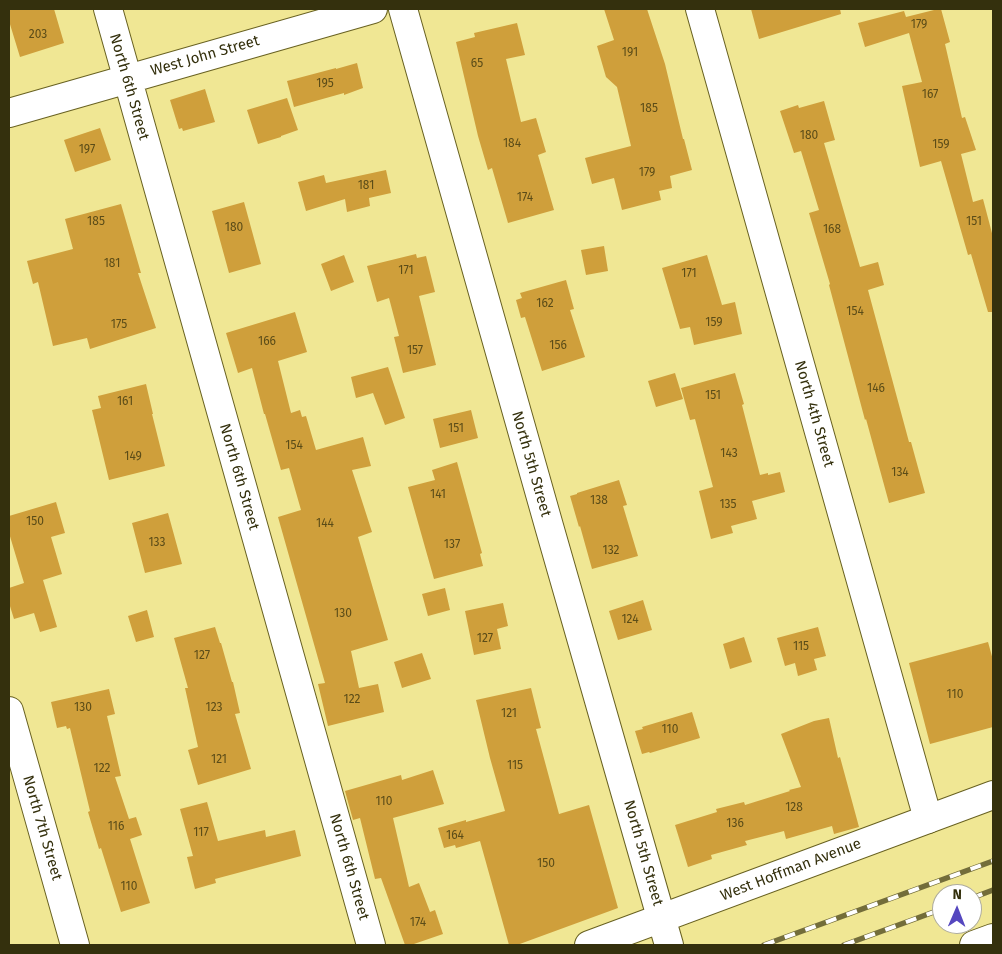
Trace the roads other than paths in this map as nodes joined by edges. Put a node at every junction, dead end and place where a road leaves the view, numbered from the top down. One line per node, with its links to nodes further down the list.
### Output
1 (108, 9): 5 (street, North 6th Street)
2 (373, 9): 5 (street, West John Street)
3 (404, 9): 10 (street, North 5th Street)
4 (700, 9): 9 (street, North 4th Street)
5 (127, 78): 6 (street, West John Street); 13 (street, North 6th Street)
6 (9, 113)
7 (9, 711): 12 (street, North 7th Street)
8 (993, 795): 9 (street, West Hoffman Avenue)
9 (928, 818): 10 (street, West Hoffman Avenue)
10 (661, 918): 14 (street, West Hoffman Avenue); 15 (street, North 5th Street)
11 (993, 938): 16 (street)
12 (75, 945)
13 (371, 945)
14 (589, 945)
15 (669, 945)
16 (974, 945)

